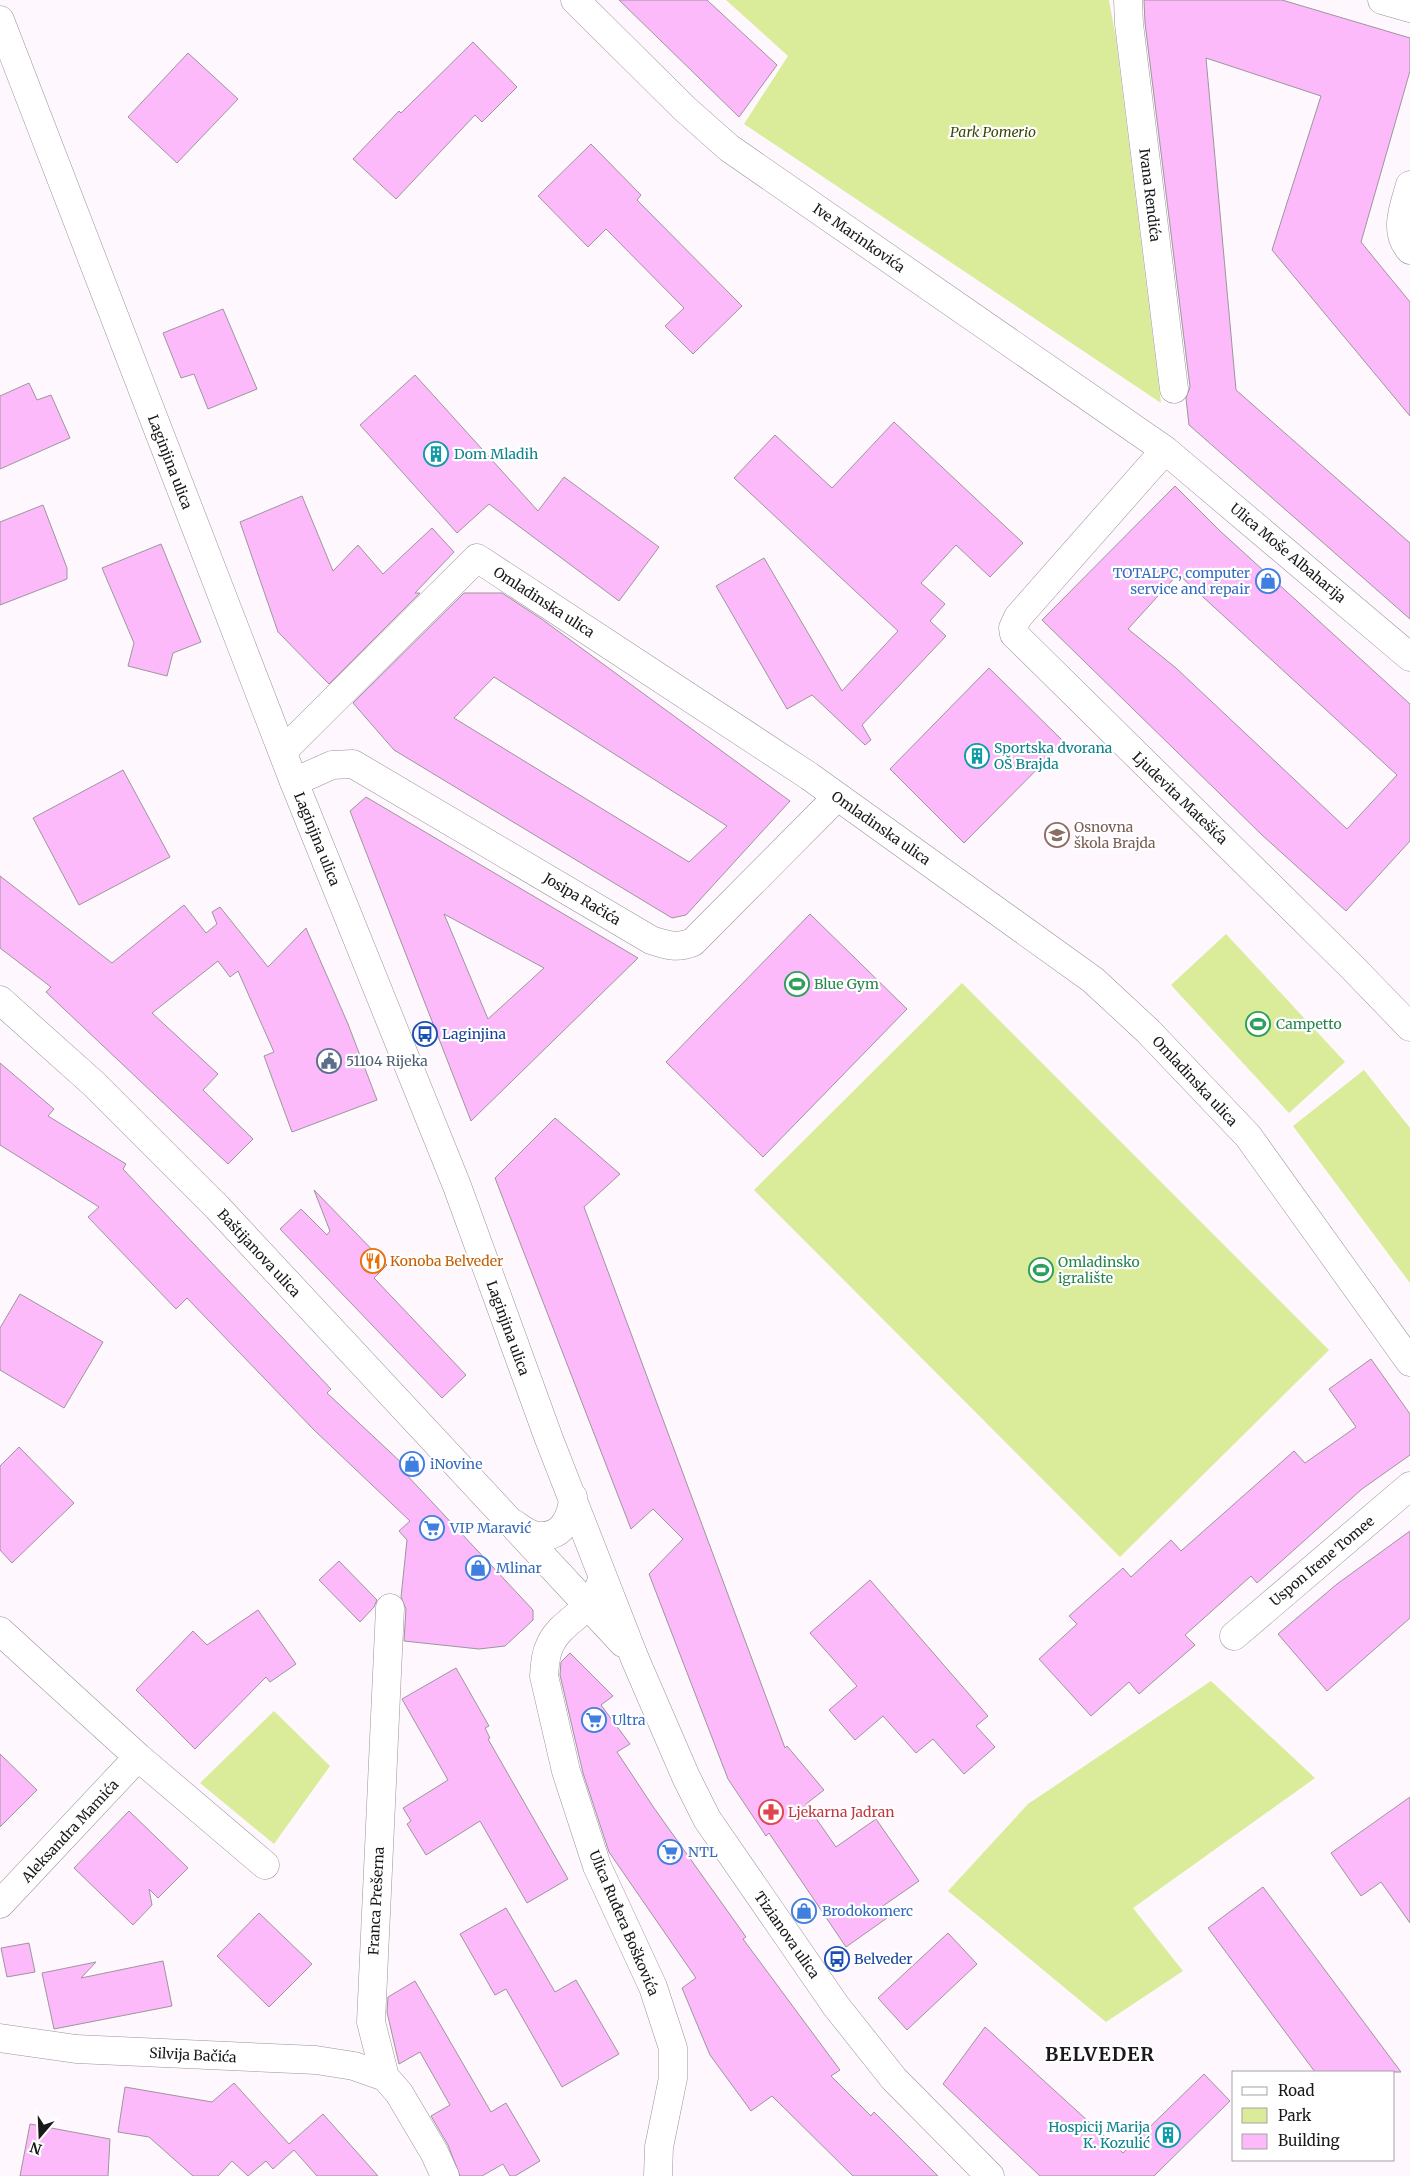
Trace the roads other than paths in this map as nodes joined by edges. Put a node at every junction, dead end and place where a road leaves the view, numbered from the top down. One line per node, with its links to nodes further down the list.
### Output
1 (575, 0): 9 (street, Ive Marinkovića)
2 (1128, 0): 8 (street, Ivana Rendića)
3 (1382, 0): 4 (street)
4 (1410, 8)
5 (0, 20): 11 (street, Laginjina ulica)
6 (1410, 186): 7 (street)
7 (1410, 250)
8 (1174, 389)
9 (1165, 450): 10 (street, Ulica Moše Albaharija); 15 (street, Ljudevita Matešića)
10 (1410, 657)
11 (283, 751): 12 (street, Laginjina ulica); 13 (street, Omladinska ulica)
12 (294, 782): 13 (street, Josipa Račića); 18 (street, Laginjina ulica)
13 (837, 797): 16 (street, Omladinska ulica)
14 (0, 1000): 19 (street, Baštijanova ulica)
15 (1410, 1027)
16 (1410, 1362)
17 (1410, 1486): 24 (street, Uspon Irene Tomee)
18 (573, 1497): 19 (street); 20 (street, Laginjina ulica)
19 (506, 1519): 21 (street, Baštijanova ulica)
20 (602, 1574): 21 (street, Ulica Ruđera Boškovića); 25 (street, Laginjina ulica)
21 (588, 1606): 25 (street, Baštijanova ulica); 32 (street, Ulica Ruđera Boškovića)
22 (390, 1608): 30 (street, Franca Prešerna)
23 (0, 1631): 26 (street)
24 (1234, 1636)
25 (635, 1658): 33 (street, Tizianova ulica)
26 (138, 1756): 27 (street); 28 (street, Aleksandra Mamića)
27 (265, 1865)
28 (0, 1904)
29 (0, 2038): 30 (street, Silvija Bačića)
30 (385, 2077): 31 (street, Franca Prešerna)
31 (445, 2176)
32 (658, 2176)
33 (990, 2176)

